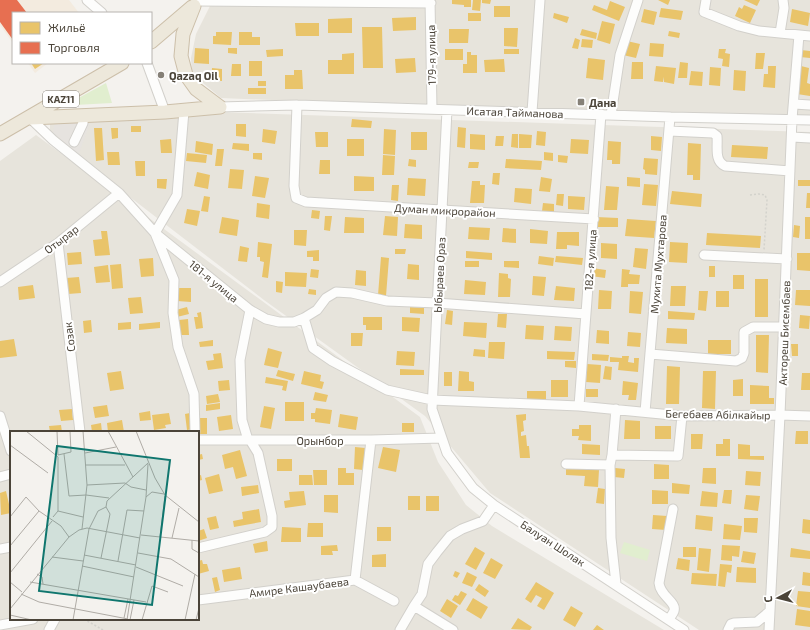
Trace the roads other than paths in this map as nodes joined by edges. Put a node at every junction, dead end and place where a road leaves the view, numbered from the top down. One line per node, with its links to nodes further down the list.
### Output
1 (87, 0): 8 (street)
2 (540, 0): 23 (street)
3 (638, 0): 26 (street)
4 (706, 0): 9 (street)
5 (783, 0): 9 (street)
6 (197, 2): 7 (street); 12 (highway); 18 (highway)
7 (430, 2): 19 (street, 179-я улица)
8 (101, 12)
9 (780, 33): 10 (street)
10 (799, 35): 11 (street); 15 (street, Актореш Бисембаев)
11 (810, 36)
12 (152, 41)
13 (120, 64): 28 (highway, KAZ11)
14 (147, 64): 22 (street)
15 (794, 104): 17 (street); 29 (street, Актореш Бисембаев)
16 (296, 105): 18 (street, Исатая Тайманова); 19 (street, Исатая Тайманова); 38 (street, Думан микрорайон)
17 (810, 105)
18 (220, 107): 21 (highway)
19 (432, 109): 20 (street, Исатая Тайманова)
20 (448, 110): 23 (street, Исатая Тайманова); 38 (street, Ыбыраев Ораз)
21 (184, 111): 22 (highway); 40 (street)
22 (165, 112): 25 (highway)
23 (532, 112): 24 (street, Исатая Тайманова)
24 (601, 114): 26 (street, Исатая Тайманова); 39 (street, 182-я улица)
25 (84, 115): 28 (highway); 35 (street)
26 (611, 115): 27 (street, Исатая Тайманова)
27 (670, 117): 29 (street, Исатая Тайманова); 31 (street, Мухита Мухтарова)
28 (30, 118): 32 (highway, KAZ11); 37 (street, 181-я улица)
29 (792, 119): 30 (street, Исатая Тайманова); 33 (street, Актореш Бисембаев)
30 (810, 120)
31 (669, 130): 36 (street); 50 (street, Мухита Мухтарова)
32 (0, 134)
33 (792, 137): 34 (street); 36 (street, Актореш Бисембаев)
34 (810, 138)
35 (74, 142)
36 (790, 171): 43 (street, Актореш Бисембаев)
37 (119, 192): 40 (street, 181-я улица); 41 (street, Отырар)
38 (442, 210): 39 (street, Думан микрорайон); 45 (street, Ыбыраев Ораз)
39 (594, 219): 47 (street, 182-я улица)
40 (155, 233): 46 (street, 181-я улица); 60 (street)
41 (58, 243): 44 (street, Отырар); 59 (street, Созак)
42 (704, 255): 43 (street)
43 (787, 259): 49 (street, Актореш Бисембаев)
44 (0, 282)
45 (437, 303): 47 (street); 48 (street, 181-я улица); 51 (street, Ыбыраев Ораз)
46 (250, 310): 48 (street, 181-я улица); 63 (street)
47 (586, 314): 52 (street, 182-я улица)
48 (304, 318): 51 (street)
49 (784, 327): 50 (street); 55 (street, Актореш Бисембаев)
50 (650, 354): 54 (street, Мухита Мухтарова)
51 (432, 400): 52 (street); 61 (street, Ыбыраев Ораз)
52 (579, 406): 53 (street, Бегебаев Абілкайыр)
53 (616, 409): 54 (street, Бегебаев Абілкайыр); 66 (street)
54 (646, 412): 57 (street, Бегебаев Абілкайыр)
55 (780, 415): 57 (street, Бегебаев Абілкайыр); 58 (street, Бегебаев Абілкайыр); 81 (street, Актореш Бисембаев)
56 (0, 416): 65 (street)
57 (682, 416): 66 (street)
58 (810, 416)
59 (80, 431)
60 (195, 431)
61 (441, 438): 64 (street, Орынбор); 71 (street, Балуан Шолак)
62 (199, 440): 63 (street, Орынбор)
63 (249, 440): 64 (street, Орынбор); 74 (street)
64 (371, 440): 76 (street)
65 (10, 448)
66 (612, 454): 68 (street)
67 (566, 464): 68 (street)
68 (610, 465): 77 (street)
69 (10, 474): 70 (street)
70 (0, 477)
71 (494, 505): 77 (street, Балуан Шолак); 80 (street)
72 (673, 510): 84 (street)
73 (10, 547): 75 (street)
74 (199, 548)
75 (0, 549)
76 (355, 580): 78 (street, Амире Кашаубаева); 79 (street, Амире Кашаубаева)
77 (616, 584): 84 (street, Балуан Шолак)
78 (199, 600)
79 (394, 601)
80 (414, 606): 87 (street); 88 (street)
81 (770, 611): 90 (street); 91 (street, Актореш Бисембаев)
82 (28, 620): 85 (street)
83 (54, 620): 86 (street)
84 (669, 620): 89 (street, Балуан Шолак)
85 (0, 625)
86 (48, 630)
87 (400, 630)
88 (453, 630)
89 (684, 630)
90 (728, 630)
91 (769, 630)

